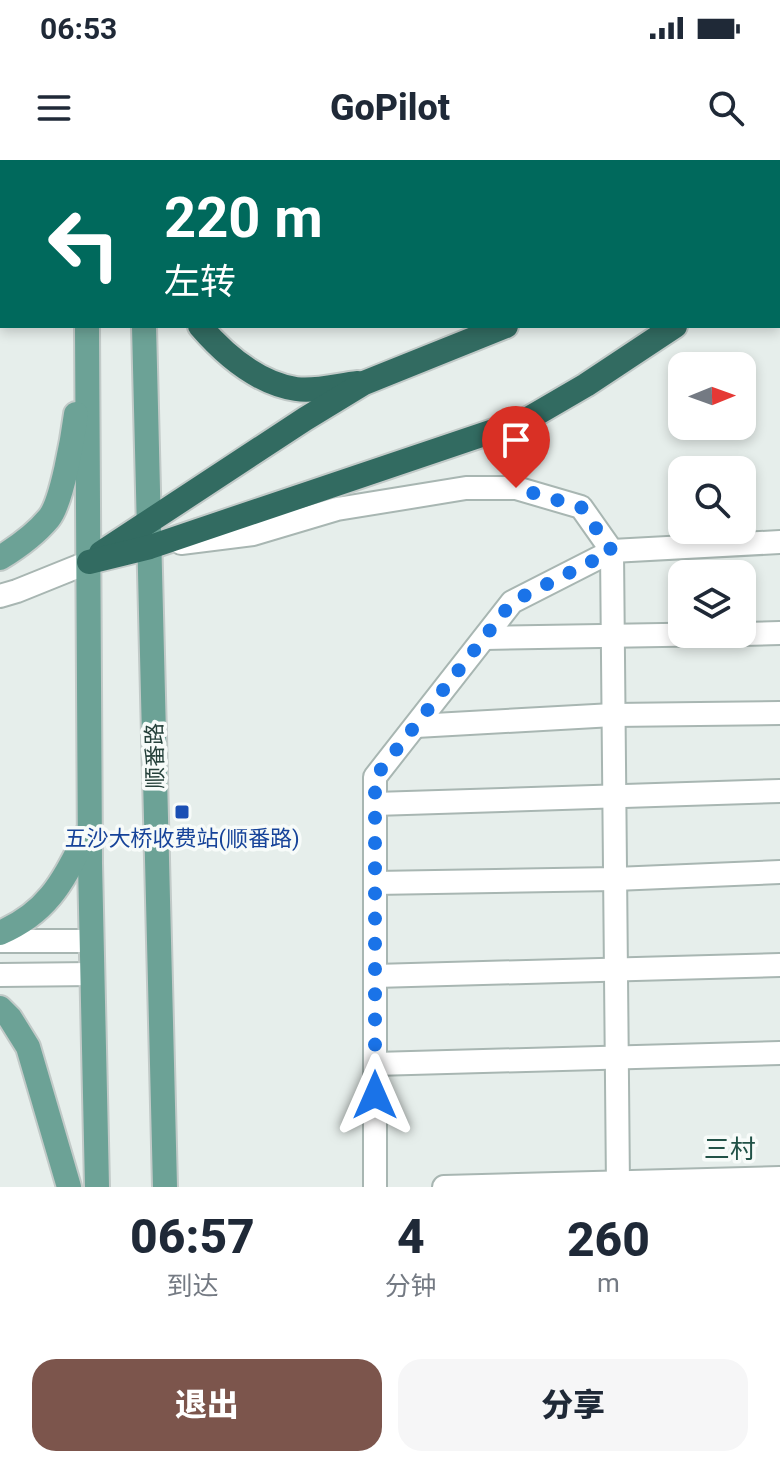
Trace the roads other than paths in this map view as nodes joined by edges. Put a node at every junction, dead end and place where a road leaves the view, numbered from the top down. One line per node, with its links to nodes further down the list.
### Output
1 (144, 328): 7 (main road, 顺番路)
2 (202, 328): 6 (highway)
3 (501, 328): 6 (highway)
4 (672, 328): 9 (highway)
5 (87, 329): 11 (main road); 12 (main road)
6 (364, 383): 7 (highway)
7 (149, 520): 9 (main road, 顺番路); 12 (highway)
8 (780, 542): 10 (street)
9 (150, 547): 10 (street); 12 (highway); 45 (main road, 顺番路)
10 (612, 551): 17 (street); 18 (street)
11 (0, 558)
12 (89, 562): 13 (street); 25 (main road)
13 (0, 596)
14 (780, 633): 15 (street)
15 (756, 634)
16 (668, 635): 17 (street)
17 (613, 636): 18 (street); 20 (street)
18 (485, 638): 21 (street)
19 (780, 713): 20 (street)
20 (613, 715): 21 (street); 23 (street)
21 (416, 726): 24 (street)
22 (780, 791): 23 (street)
23 (614, 796): 24 (street); 27 (street)
24 (375, 804): 28 (street)
25 (90, 826): 29 (main road); 31 (main road)
26 (780, 872): 27 (street)
27 (615, 879): 28 (street); 33 (street)
28 (375, 883): 36 (street)
29 (0, 933)
30 (0, 941): 31 (street)
31 (92, 941): 34 (main road)
32 (780, 965): 33 (street)
33 (616, 968): 36 (street); 39 (street)
34 (93, 974): 35 (street); 44 (main road)
35 (0, 975)
36 (375, 976): 40 (street)
37 (0, 1008): 43 (main road)
38 (780, 1053): 39 (street)
39 (616, 1056): 40 (street); 42 (street)
40 (375, 1064): 46 (street)
41 (780, 1178): 42 (street)
42 (618, 1185): 47 (street)
43 (69, 1187)
44 (97, 1187)
45 (165, 1187)
46 (375, 1187)
47 (444, 1187)

